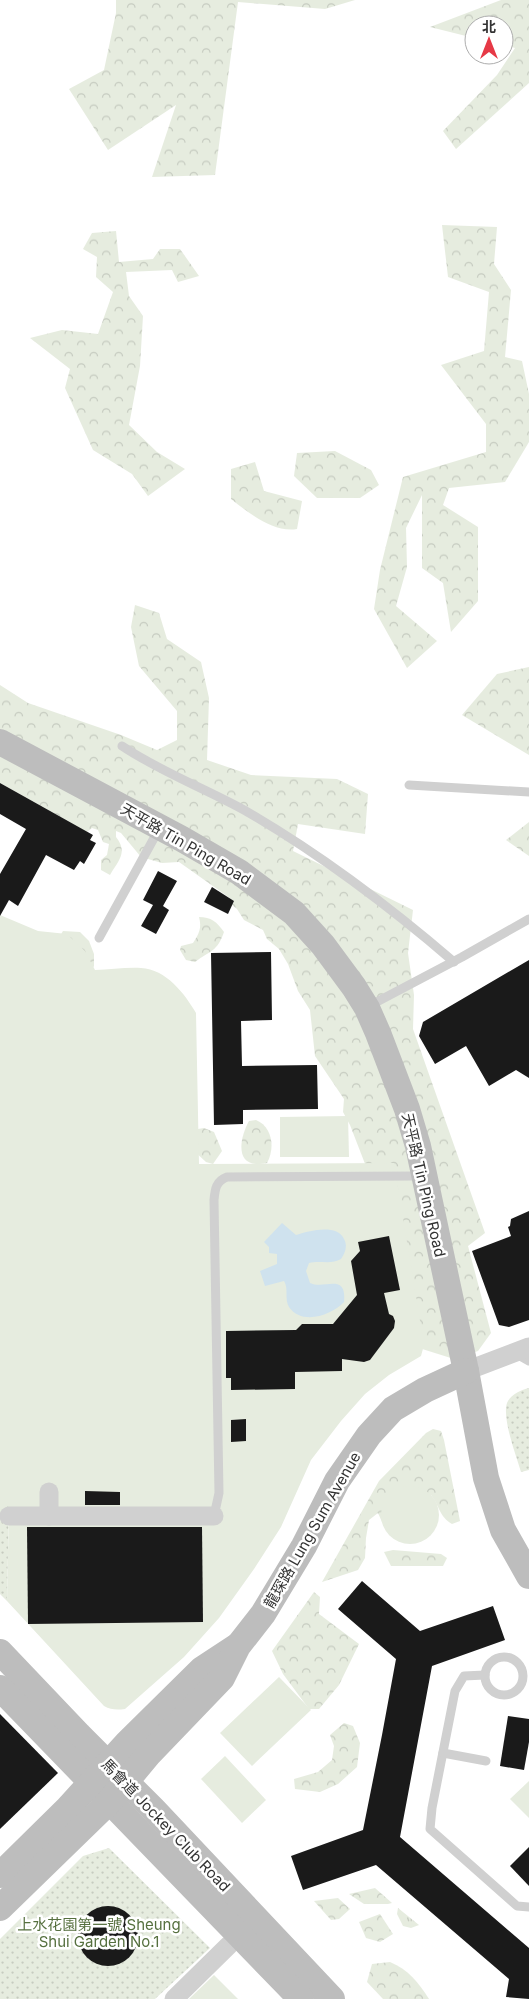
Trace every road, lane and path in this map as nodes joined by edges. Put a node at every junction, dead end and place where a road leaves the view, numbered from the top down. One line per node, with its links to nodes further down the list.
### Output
1 (0, 742): 5 (street, 天平路 Tin Ping Road)
2 (122, 746): 8 (lane)
3 (409, 785): 4 (lane)
4 (529, 792)
5 (160, 827): 7 (lane); 9 (street, 天平路 Tin Ping Road)
6 (529, 918): 8 (lane)
7 (99, 938)
8 (454, 962): 9 (lane)
9 (367, 1008): 10 (street, 天平路 Tin Ping Road)
10 (424, 1176): 12 (street, 天平路 Tin Ping Road); 16 (lane)
11 (524, 1354): 12 (street)
12 (466, 1371): 17 (street, 天平路 Tin Ping Road); 18 (street, 龍琛路 Lung Sum Avenue)
13 (49, 1492): 15 (street)
14 (9, 1516): 15 (street)
15 (49, 1516): 16 (street)
16 (214, 1516)
17 (529, 1576)
18 (238, 1646): 24 (street, 龍琛路 Lung Sum Avenue); 25 (street, 龍琛路 Lung Sum Avenue)
19 (0, 1652): 24 (street, 馬會道 Jockey Club Road)
20 (485, 1675): 20 (lane); 22 (lane)
21 (0, 1688): 26 (street, 馬會道 Jockey Club Road)
22 (443, 1753): 23 (lane); 29 (lane)
23 (486, 1761)
24 (107, 1763): 25 (street, 馬會道 Jockey Club Road); 26 (street, 龍琛路 Lung Sum Avenue)
25 (126, 1782): 27 (street, 龍琛路 Lung Sum Avenue); 34 (street, 馬會道 Jockey Club Road)
26 (90, 1783): 27 (street, 馬會道 Jockey Club Road); 28 (street, 龍琛路 Lung Sum Avenue)
27 (109, 1802): 30 (street, 龍琛路 Lung Sum Avenue); 33 (street, 馬會道 Jockey Club Road)
28 (0, 1875)
29 (529, 1907)
30 (0, 1908)
31 (229, 1945): 32 (street)
32 (174, 1999)
33 (301, 1999)
34 (332, 1999)

